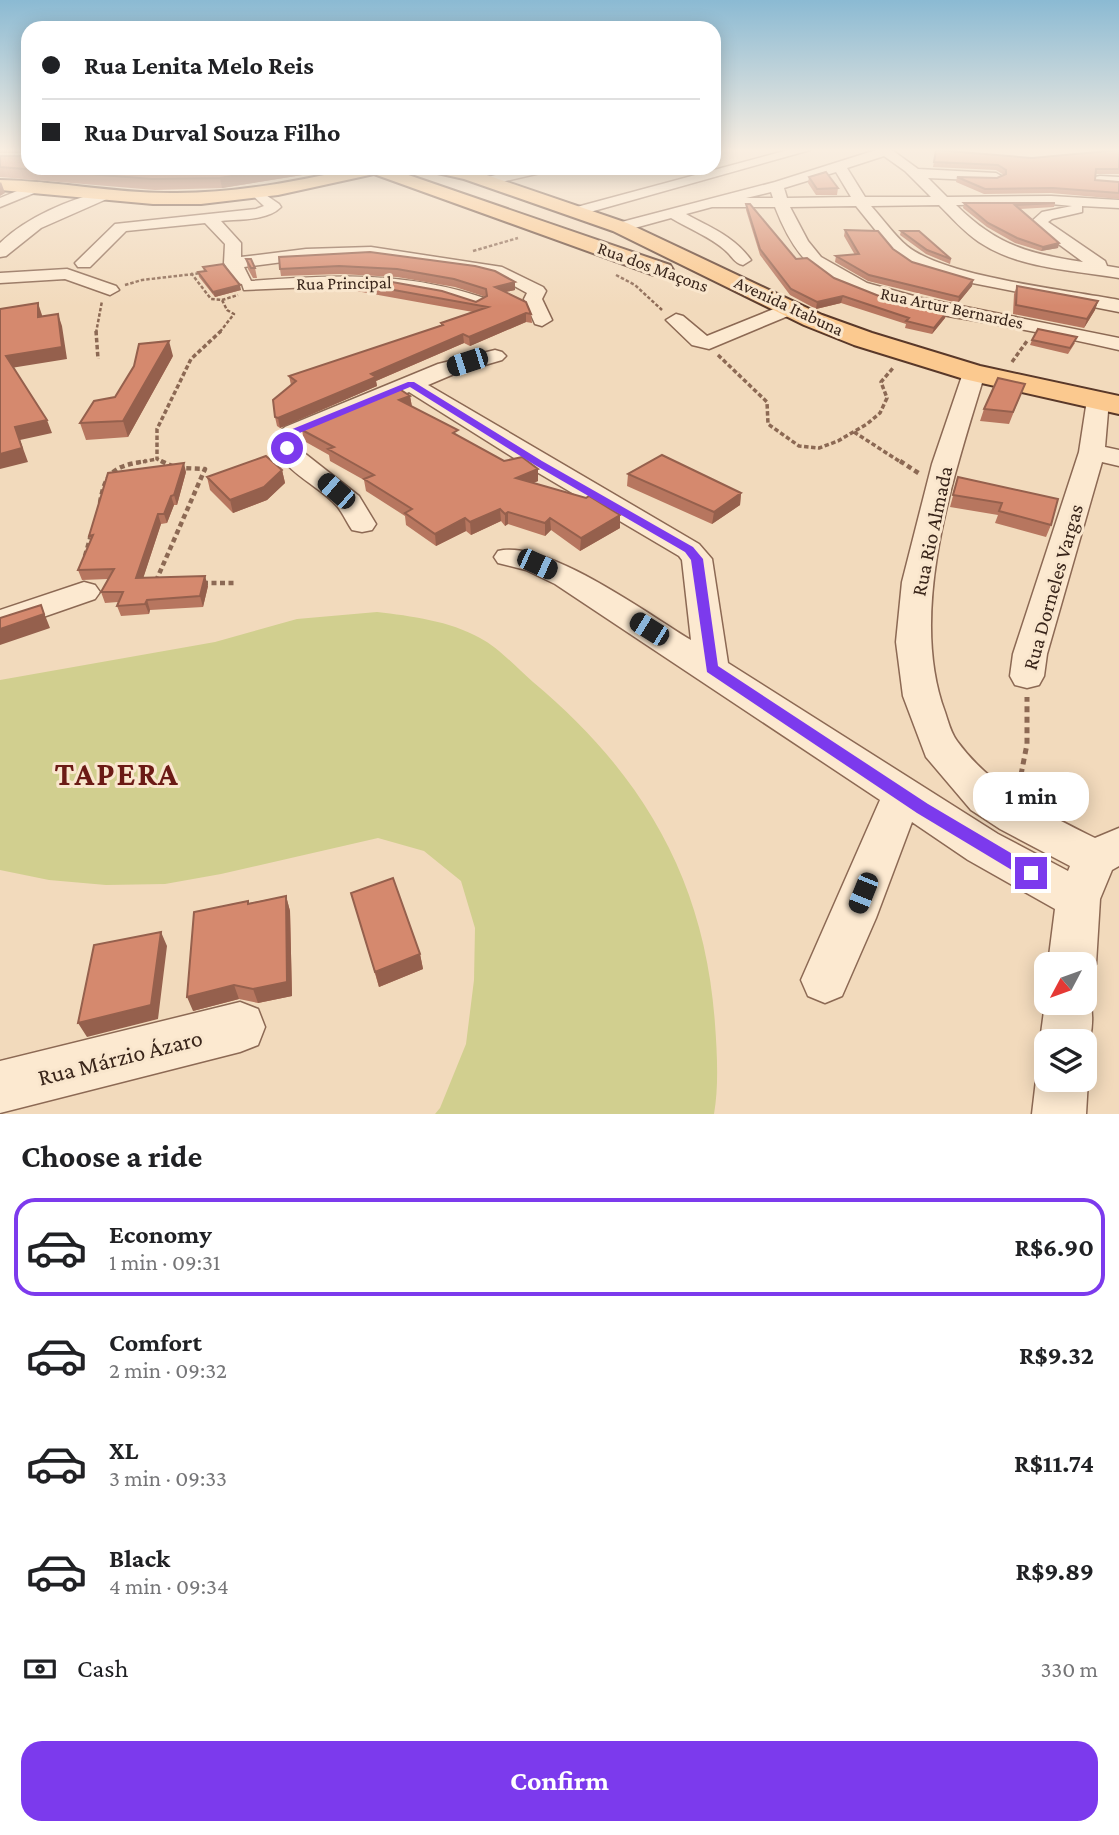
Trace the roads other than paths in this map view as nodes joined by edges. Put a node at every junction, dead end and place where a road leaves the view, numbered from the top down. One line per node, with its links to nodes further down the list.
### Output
1 (87, 202): 17 (street)
2 (268, 202): 15 (street)
3 (470, 202): 25 (main road, Rua dos Maçons)
4 (551, 202): 13 (main road, Avenida Itabuna)
5 (611, 202): 13 (street)
6 (726, 202): 14 (street)
7 (782, 202): 35 (street, Rua Artur Bernardes)
8 (850, 202): 11 (street)
9 (941, 202): 11 (street); 20 (street)
10 (1084, 202): 12 (street)
11 (861, 203): 27 (street)
12 (1118, 204): 22 (street)
13 (578, 211): 16 (main road, Avenida Itabuna)
14 (673, 213): 16 (street); 21 (street)
15 (209, 218): 18 (street); 19 (street)
16 (620, 227): 21 (main road, Avenida Itabuna)
17 (0, 252)
18 (84, 263)
19 (233, 263): 24 (street); 32 (street)
20 (1086, 267): 22 (street); 27 (street)
21 (740, 271): 25 (main road); 34 (main road, Avenida Itabuna)
22 (1113, 272)
23 (0, 278): 26 (street)
24 (250, 286): 28 (street, Rua Principal); 29 (street)
25 (713, 289): 31 (main road, Rua dos Maçons)
26 (110, 290)
27 (1067, 296): 30 (street)
28 (477, 302)
29 (276, 304)
30 (1119, 306)
31 (781, 312): 33 (street); 34 (main road, Rua dos Maçons)
32 (542, 320)
33 (676, 320)
34 (813, 320): 37 (main road, Avenida Itabuna)
35 (1119, 344)
36 (495, 356): 38 (street)
37 (988, 376): 39 (main road, Avenida Itabuna); 48 (street, Rua Rio Almada)
38 (411, 384): 41 (street); 45 (street)
39 (1108, 402): 40 (street, Rua Dorneles Vargas)
40 (1105, 455): 46 (street, Rua Dorneles Vargas)
41 (362, 524)
42 (509, 557): 45 (street)
43 (85, 592): 44 (street)
44 (0, 621)
45 (712, 669): 47 (street)
46 (1027, 676)
47 (902, 795): 49 (street); 51 (street)
48 (1107, 852): 49 (street)
49 (1078, 899): 50 (street)
50 (1073, 952)
51 (825, 980)
52 (240, 1027): 53 (street, Rua Márzio Ázaro)
53 (0, 1087)
54 (1061, 1092): 55 (street)
55 (1059, 1114)

